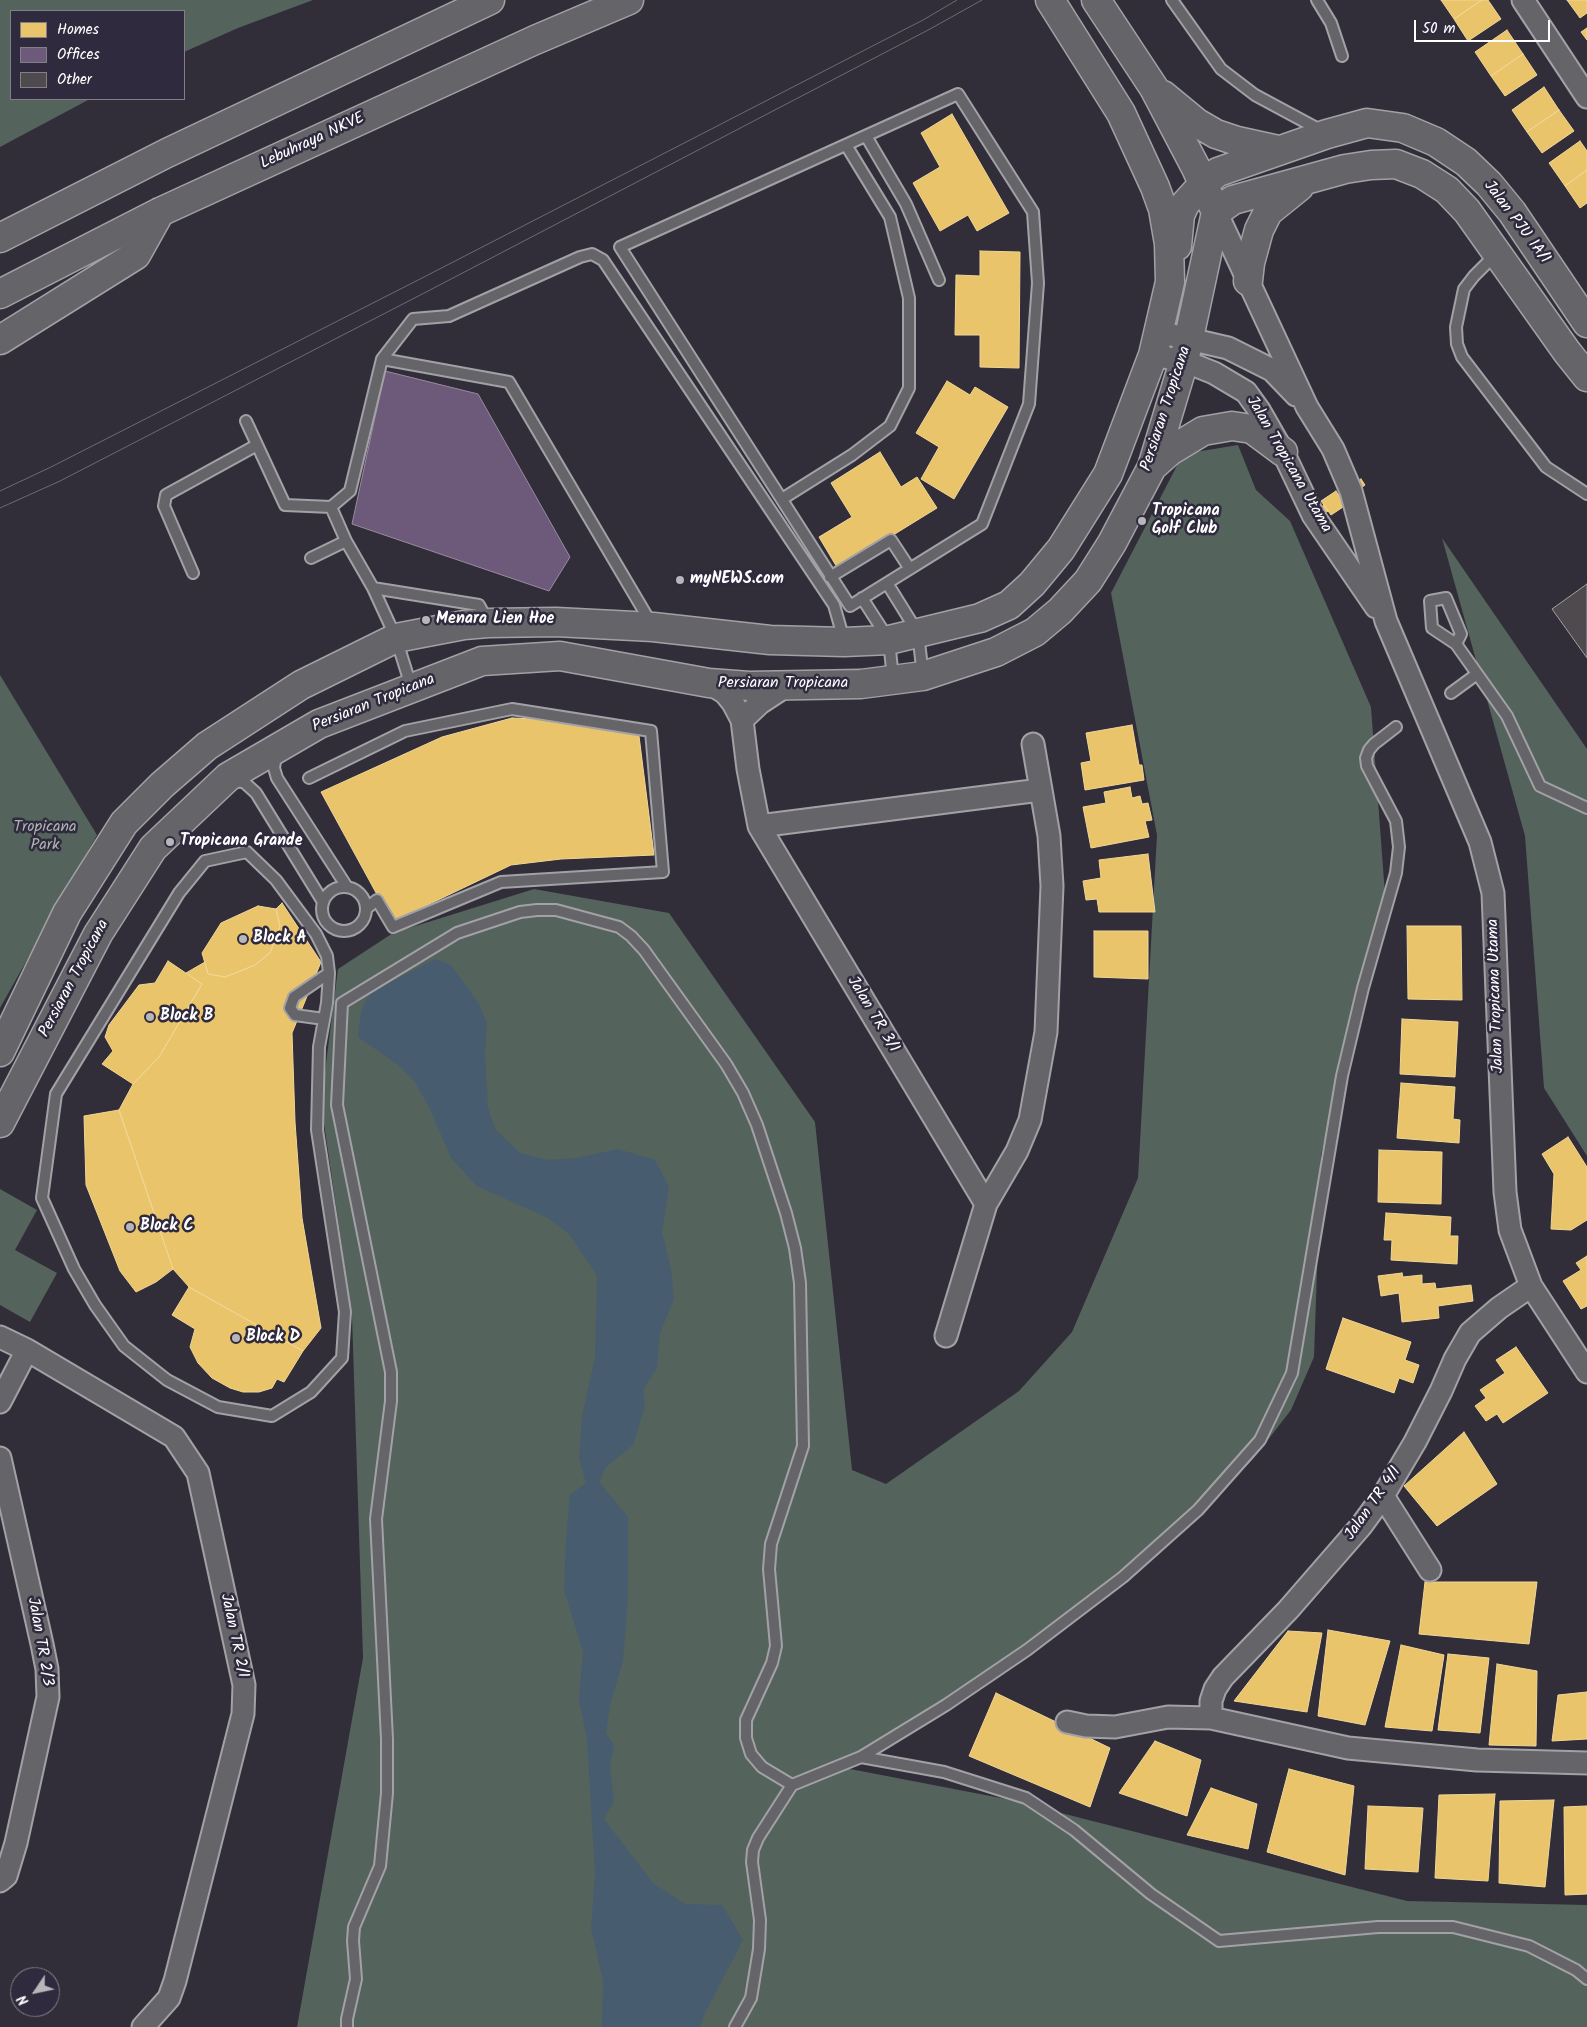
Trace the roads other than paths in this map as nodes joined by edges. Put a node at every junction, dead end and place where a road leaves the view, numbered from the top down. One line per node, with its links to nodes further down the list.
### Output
1 (490, 0): 20 (main road)
2 (630, 0): 18 (main road, Lebuhraya NKVE)
3 (1050, 0): 11 (main road, Persiaran Tropicana)
4 (1096, 0): 9 (main road)
5 (1172, 0): 12 (lane)
6 (1317, 0): 8 (lane)
7 (1523, 0): 10 (street)
8 (1342, 56)
9 (1154, 88): 15 (main road); 17 (main road)
10 (1587, 97)
11 (1121, 113): 17 (main road); 23 (main road, Persiaran Tropicana)
12 (1327, 134): 15 (main road, Jalan PJU 1A/1); 26 (main road, Jalan PJU 1A/1)
13 (866, 136): 14 (lane); 22 (lane); 42 (lane)
14 (846, 144): 38 (lane); 38 (lane)
15 (1278, 150): 17 (main road, Jalan PJU 1A/1)
16 (1306, 182): 19 (main road, Jalan PJU 1A/1); 21 (main road, Jalan PJU 1A/1); 24 (main road)
17 (1197, 191): 19 (main road); 23 (main road)
18 (160, 212): 25 (main road, Lebuhraya NKVE); 27 (main road)
19 (1216, 212): 24 (street, Jalan Tropicana Utama); 29 (main road, Persiaran Tropicana)
20 (0, 238)
21 (1496, 254): 31 (main road, Jalan PJU 1A/1); 37 (lane)
22 (939, 280)
23 (1170, 282): 28 (main road, Persiaran Tropicana)
24 (1248, 282): 32 (street, Jalan Tropicana Utama)
25 (0, 294)
26 (1587, 323)
27 (0, 340)
28 (1156, 343): 29 (street, Jalan Tropicana Utama); 51 (main road, Persiaran Tropicana)
29 (1187, 350): 32 (street, Jalan Tropicana Utama); 35 (street, Jalan Tropicana Utama); 36 (main road, Persiaran Tropicana)
30 (382, 359): 39 (lane); 50 (lane); 54 (lane)
31 (1587, 377)
32 (1307, 407): 48 (street, Jalan Tropicana Utama)
33 (246, 421): 34 (lane)
34 (257, 445): 39 (lane); 43 (lane)
35 (1283, 452): 36 (main road); 48 (street, Jalan Tropicana Utama)
36 (1152, 467): 57 (main road, Persiaran Tropicana)
37 (1587, 494)
38 (782, 499): 44 (lane)
39 (331, 507): 40 (lane)
40 (346, 541): 41 (lane); 46 (lane)
41 (311, 558)
42 (910, 569): 44 (lane); 45 (lane)
43 (193, 573)
44 (830, 577): 47 (lane)
45 (887, 583): 47 (lane); 51 (lane)
46 (373, 588): 49 (lane); 52 (lane)
47 (862, 598): 53 (lane)
48 (1386, 621): 82 (street, Jalan Tropicana Utama)
49 (488, 623): 50 (main road, Persiaran Tropicana); 52 (main road, Persiaran Tropicana)
50 (653, 627): 54 (main road, Persiaran Tropicana)
51 (918, 633): 53 (main road, Persiaran Tropicana); 57 (lane)
52 (396, 638): 61 (lane); 79 (main road, Persiaran Tropicana)
53 (889, 640): 54 (main road, Persiaran Tropicana); 58 (lane)
54 (844, 642)
55 (1456, 644): 56 (lane)
56 (1477, 674): 62 (lane); 70 (lane)
57 (923, 676): 58 (main road, Persiaran Tropicana)
58 (893, 680): 60 (main road, Persiaran Tropicana)
59 (709, 683): 60 (main road, Persiaran Tropicana); 61 (main road, Persiaran Tropicana); 63 (street)
60 (789, 684): 63 (street)
61 (411, 687): 66 (main road, Persiaran Tropicana)
62 (1451, 693)
63 (742, 720): 71 (street, Jalan TR 3/1)
64 (1396, 727): 93 (lane)
65 (1033, 744): 69 (street)
66 (277, 749): 67 (main road, Persiaran Tropicana); 72 (lane)
67 (228, 777): 73 (lane); 80 (main road, Persiaran Tropicana)
68 (309, 778): 74 (lane)
69 (1040, 790): 71 (street); 81 (street)
70 (1587, 808)
71 (759, 826): 81 (street, Jalan TR 3/1)
72 (347, 886): 73 (lane); 74 (lane)
73 (323, 902): 75 (lane)
74 (367, 908): 75 (lane)
75 (328, 924): 76 (lane)
76 (316, 934): 77 (lane); 78 (lane)
77 (329, 973): 78 (lane); 78 (lane)
78 (324, 1019)
79 (0, 1052)
80 (0, 1123)
81 (986, 1204): 84 (street)
82 (1532, 1286): 86 (street, Jalan Tropicana Utama); 89 (street, Jalan TR 4/1)
83 (0, 1336): 85 (street, Jalan TR 2/1)
84 (946, 1336)
85 (27, 1350): 87 (street); 98 (street, Jalan TR 2/1)
86 (1587, 1372)
87 (0, 1402)
88 (0, 1458): 96 (street, Jalan TR 2/3)
89 (1383, 1496): 90 (street); 91 (street, Jalan TR 4/1)
90 (1430, 1570)
91 (1211, 1718): 92 (street); 94 (street)
92 (1067, 1722)
93 (861, 1757): 95 (lane); 97 (lane)
94 (1587, 1763)
95 (792, 1785): 99 (lane); 100 (lane)
96 (0, 1881)
97 (1587, 1979)
98 (143, 2027)
99 (347, 2027)
100 (735, 2027)

